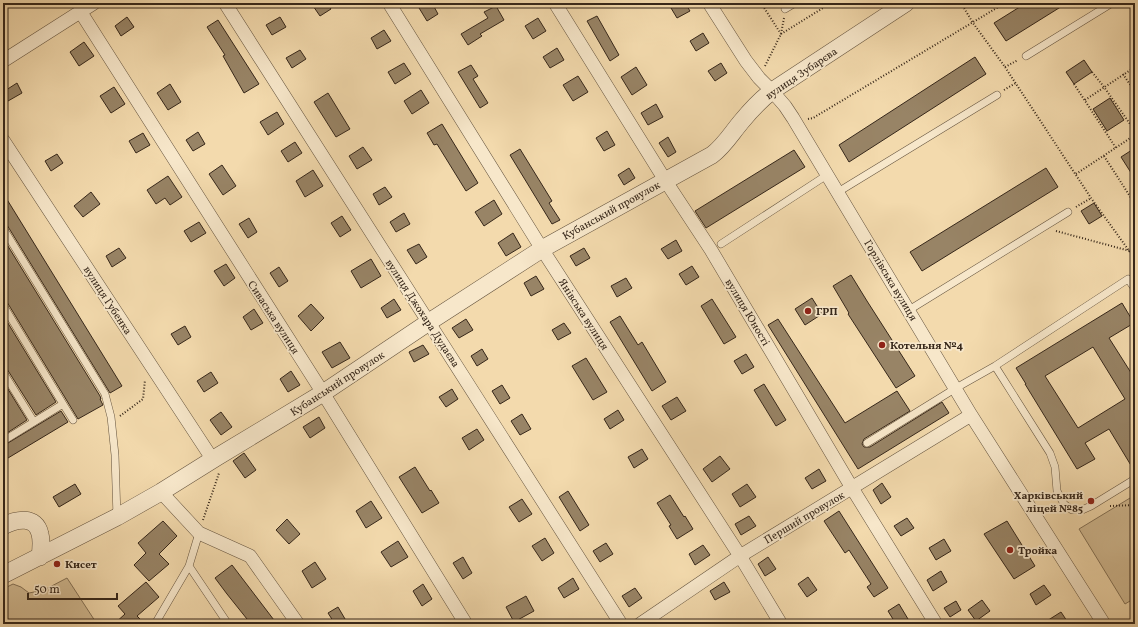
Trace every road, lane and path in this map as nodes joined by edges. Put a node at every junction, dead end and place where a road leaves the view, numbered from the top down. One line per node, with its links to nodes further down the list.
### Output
1 (94, 3): 14 (street)
2 (225, 3): 54 (street, вулиця Джохара Дудаєва)
3 (389, 3): 48 (street, Янівська вулиця)
4 (555, 3): 39 (street, вулиця Юності)
5 (709, 3): 23 (street, Горлівська вулиця)
6 (761, 3): 16 (path)
7 (795, 3): 13 (lane)
8 (831, 3): 16 (path)
9 (906, 3): 27 (street, вулиця Зубарєва)
10 (961, 3): 15 (path)
11 (1005, 3): 15 (path)
12 (1112, 3): 17 (lane)
13 (785, 9)
14 (80, 12): 18 (street); 59 (street, Сиваська вулиця)
15 (973, 23): 19 (path); 31 (path)
16 (781, 34): 23 (path)
17 (1026, 56): 19 (path)
18 (3, 61)
19 (1006, 67): 24 (path)
20 (1135, 67): 22 (path)
21 (1092, 72): 26 (path)
22 (1123, 74): 26 (path); 28 (path)
23 (759, 78): 27 (street, Горлівська вулиця)
24 (1016, 83): 29 (path); 37 (path)
25 (1074, 84): 30 (path)
26 (1104, 87): 30 (path); 32 (path)
27 (772, 91): 31 (street, Горлівська вулиця); 39 (street, вулиця Зубарєва)
28 (1135, 92)
29 (997, 95): 40 (lane)
30 (1085, 100): 35 (path)
31 (793, 118): 38 (street, Горлівська вулиця)
32 (1135, 131)
33 (1135, 135): 35 (path)
34 (3, 140): 55 (street, вулиця Губенка)
35 (1116, 148): 36 (path)
36 (1104, 156): 37 (path); 42 (path)
37 (1076, 174): 41 (path)
38 (827, 175): 40 (street, Горлівська вулиця); 46 (lane)
39 (665, 180): 48 (street, Кубанський провулок); 69 (street, вулиця Юності)
40 (838, 192): 53 (street, Горлівська вулиця)
41 (1091, 198): 43 (path); 49 (path)
42 (1135, 204)
43 (1068, 212): 45 (lane)
44 (3, 228): 64 (lane)
45 (1042, 228): 49 (path); 53 (lane)
46 (721, 244)
47 (1135, 247): 49 (path)
48 (542, 249): 54 (street, Кубанський провулок); 76 (street, Янівська вулиця)
49 (1130, 251): 50 (path)
50 (1135, 259)
51 (1135, 289): 56 (lane)
52 (3, 305): 60 (lane)
53 (909, 310): 58 (street, Горлівська вулиця)
54 (429, 322): 59 (street, Кубанський провулок); 84 (street, вулиця Джохара Дудаєва)
55 (147, 360): 64 (path); 67 (street, вулиця Губенка)
56 (995, 366): 58 (lane); 72 (lane)
57 (3, 372): 63 (lane)
58 (956, 388): 61 (street, Горлівська вулиця); 66 (lane)
59 (323, 393): 67 (street, Кубанський провулок); 83 (street, Сиваська вулиця)
60 (63, 404): 62 (lane); 63 (lane)
61 (972, 415): 69 (street, Перший провулок); 88 (street, Горлівська вулиця)
62 (73, 420)
63 (34, 422): 65 (lane)
64 (112, 423): 73 (lane)
65 (4, 438)
66 (867, 443)
67 (216, 466): 70 (street, Кубанський провулок); 75 (path)
68 (1135, 479): 72 (lane)
69 (852, 488): 76 (street, Перший провулок); 87 (street, вулиця Юності)
70 (161, 492): 73 (street, Кубанський провулок); 75 (street)
71 (1135, 505): 72 (path)
72 (1091, 506)
73 (117, 517): 77 (street, Кубанський провулок)
74 (3, 526): 77 (street)
75 (199, 533): 78 (lane); 82 (street)
76 (740, 556): 85 (street, Перший провулок); 86 (street, Янівська вулиця)
77 (40, 557): 79 (street, Кубанський провулок)
78 (189, 566): 80 (lane); 81 (lane)
79 (3, 575)
80 (155, 624)
81 (228, 624)
82 (298, 624)
83 (466, 624)
84 (621, 624)
85 (640, 624)
86 (781, 624)
87 (936, 624)
88 (1104, 624)

